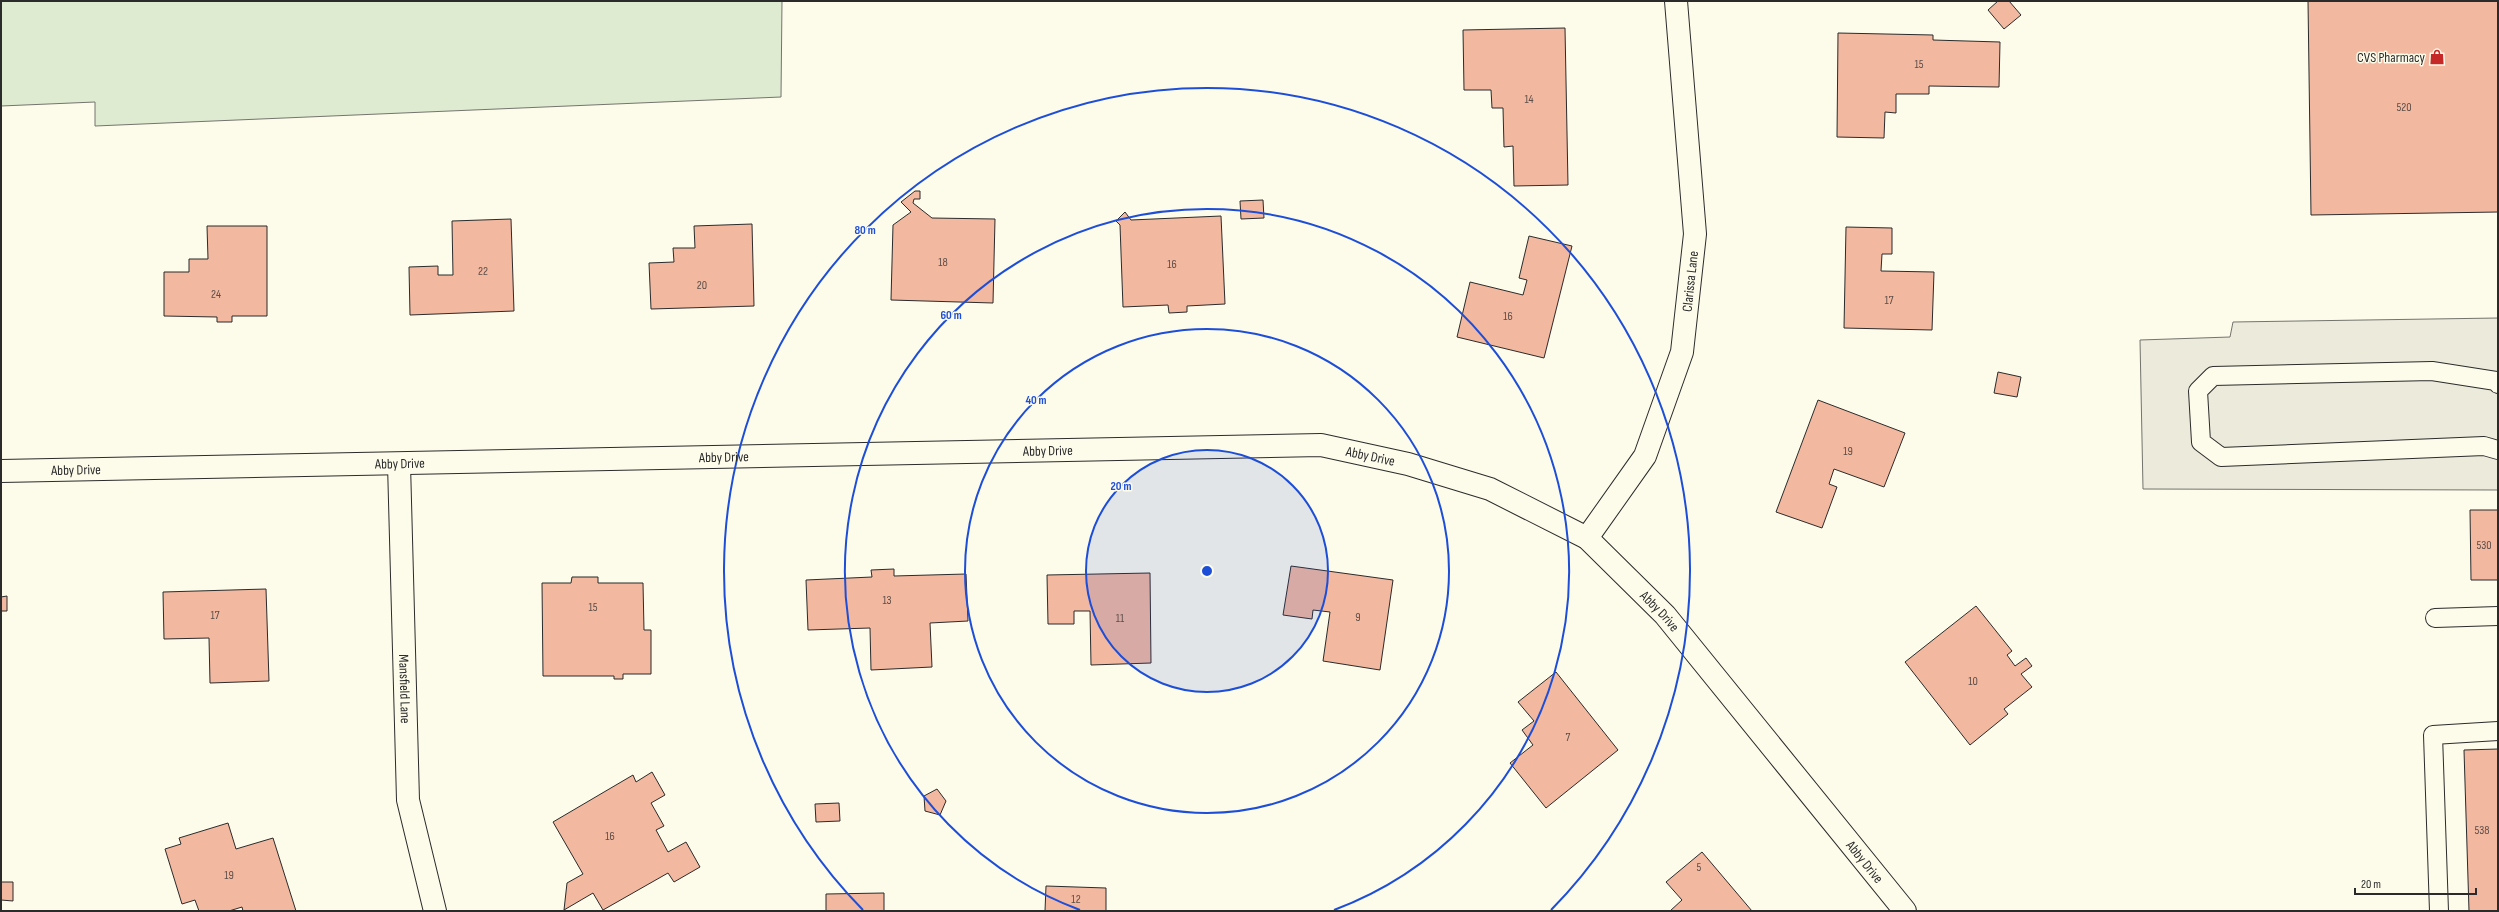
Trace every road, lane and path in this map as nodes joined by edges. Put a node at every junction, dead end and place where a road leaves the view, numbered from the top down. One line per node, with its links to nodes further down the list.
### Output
1 (1676, 1): 6 (street, Clarissa Lane)
2 (2498, 384): 3 (lane)
3 (2498, 450)
4 (400, 464): 5 (street, Abby Drive); 6 (street, Abby Drive); 10 (street, Mansfield Lane)
5 (1, 471)
6 (1587, 538): 11 (street, Abby Drive)
7 (2498, 616): 8 (lane)
8 (2435, 618)
9 (2498, 731): 12 (lane)
10 (435, 911)
11 (1905, 911)
12 (2439, 911)

